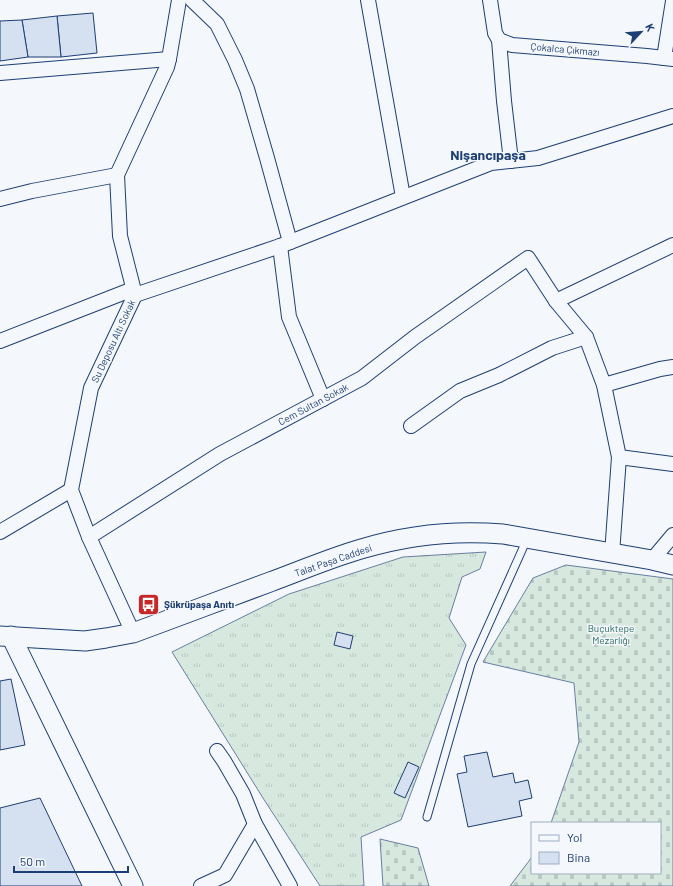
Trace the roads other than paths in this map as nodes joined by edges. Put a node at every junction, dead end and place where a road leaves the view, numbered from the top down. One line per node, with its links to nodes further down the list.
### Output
1 (179, 0): 7 (street, Su Deposu Altı Sokak)
2 (192, 0): 15 (street)
3 (368, 0): 13 (street)
4 (490, 0): 6 (street)
5 (673, 1): 8 (street)
6 (499, 40): 8 (street, Çokalca Çıkmazı); 11 (street)
7 (170, 59): 9 (street); 12 (street, Su Deposu Altı Sokak)
8 (668, 59)
9 (0, 73)
10 (673, 116): 11 (street)
11 (511, 161): 13 (street)
12 (117, 175): 14 (street); 17 (street, Su Deposu Altı Sokak)
13 (403, 198): 15 (street)
14 (0, 199)
15 (285, 244): 17 (street); 23 (street)
16 (673, 245): 18 (street)
17 (134, 292): 20 (street); 27 (street, Su Deposu Altı Sokak)
18 (556, 300): 19 (street); 23 (street, Cem Sultan Sokak)
19 (586, 337): 22 (street); 24 (street)
20 (0, 341)
21 (673, 367): 22 (street)
22 (604, 385): 25 (street)
23 (323, 399): 30 (street, Cem Sultan Sokak)
24 (411, 426)
25 (619, 457): 26 (street); 32 (street)
26 (673, 464)
27 (71, 490): 28 (street); 30 (street)
28 (0, 532)
29 (673, 536): 33 (street)
30 (89, 537): 35 (street)
31 (527, 539): 32 (main road, Talat Paşa Caddesi); 35 (main road, Talat Paşa Caddesi); 38 (lane)
32 (612, 554): 33 (main road, Talat Paşa Caddesi)
33 (652, 560): 34 (main road, Talat Paşa Caddesi)
34 (673, 565)
35 (133, 634): 36 (main road, Talat Paşa Caddesi)
36 (6, 636): 40 (main road)
37 (217, 751): 39 (street)
38 (427, 817)
39 (255, 824): 41 (street); 42 (street)
40 (133, 886)
41 (201, 886)
42 (290, 886)

